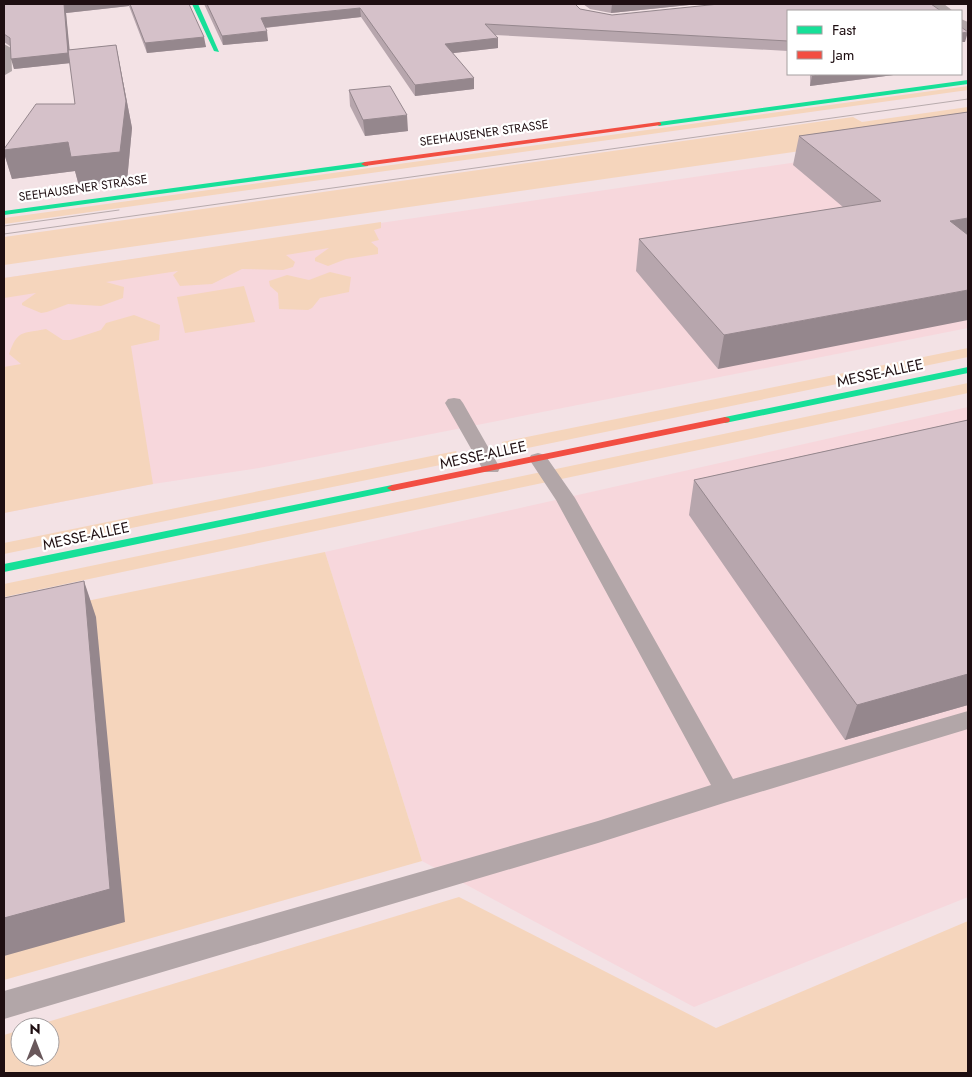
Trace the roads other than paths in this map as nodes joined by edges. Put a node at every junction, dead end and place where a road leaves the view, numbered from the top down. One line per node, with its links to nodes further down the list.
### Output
1 (195, 4): 3 (street)
2 (4, 48): 4 (street)
3 (217, 51)
4 (5, 71)
5 (968, 82): 6 (street, SEEHAUSENER STRASSE)
6 (4, 213)
7 (968, 370): 9 (street, MESSE-ALLEE)
8 (454, 403): 10 (lane)
9 (538, 459): 10 (street, MESSE-ALLEE); 13 (lane)
10 (491, 468): 11 (street, MESSE-ALLEE)
11 (4, 568)
12 (968, 720): 13 (lane)
13 (727, 791): 14 (lane)
14 (4, 1005)

